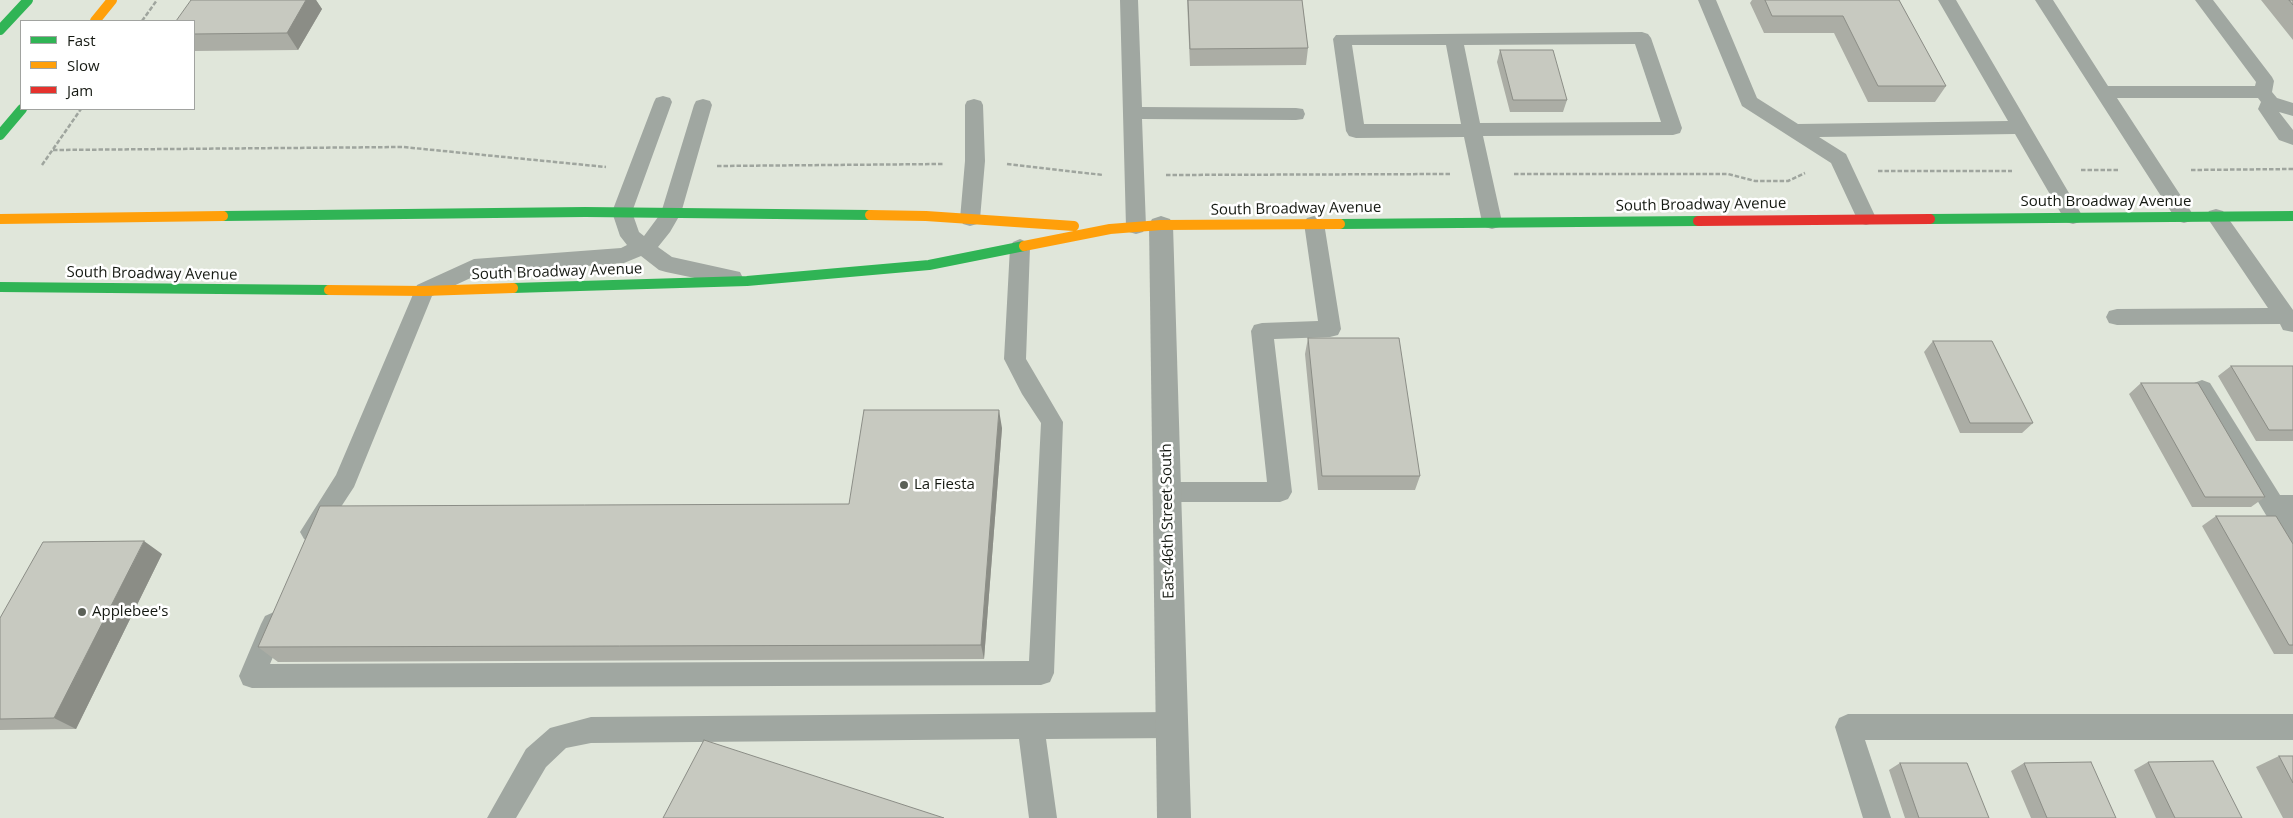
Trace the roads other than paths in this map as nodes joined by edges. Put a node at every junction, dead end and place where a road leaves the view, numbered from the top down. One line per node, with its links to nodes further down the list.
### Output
1 (28, 0): 9 (main road)
2 (112, 0): 8 (main road)
3 (1129, 0): 18 (lane)
4 (1707, 0): 22 (lane)
5 (1947, 0): 20 (lane)
6 (2044, 0): 11 (lane)
7 (2204, 0): 12 (lane)
8 (96, 20)
9 (0, 30)
10 (1454, 39): 21 (lane); 21 (lane); 21 (lane)
11 (2103, 92): 12 (lane); 27 (lane)
12 (2266, 97): 17 (lane); 24 (lane)
13 (662, 102): 25 (lane)
14 (702, 105): 26 (lane)
15 (974, 105): 33 (lane)
16 (21, 110): 23 (main road)
17 (2293, 110)
18 (1133, 113): 19 (lane); 36 (lane)
19 (1296, 114)
20 (2020, 127): 22 (lane); 30 (lane)
21 (1472, 130): 34 (lane)
22 (1794, 131): 31 (lane)
23 (0, 136)
24 (2293, 138)
25 (622, 212): 26 (main road, South Broadway Avenue); 32 (main road, South Broadway Avenue); 38 (lane)
26 (670, 213): 33 (main road, South Broadway Avenue); 38 (lane)
27 (2184, 216): 28 (main road, South Broadway Avenue); 30 (main road, South Broadway Avenue)
28 (2216, 216): 29 (main road, South Broadway Avenue); 44 (lane)
29 (2293, 216)
30 (2072, 217): 31 (main road, South Broadway Avenue)
31 (1866, 218): 34 (main road, South Broadway Avenue)
32 (0, 219)
33 (970, 219): 37 (main road, South Broadway Avenue)
34 (1492, 222): 35 (main road, South Broadway Avenue)
35 (1314, 223): 36 (main road, South Broadway Avenue); 46 (lane)
36 (1149, 226): 37 (main road, South Broadway Avenue); 46 (street, East 46th Street South)
37 (1110, 229): 39 (main road, South Broadway Avenue)
38 (642, 246): 40 (lane); 42 (lane)
39 (1020, 247): 40 (main road, South Broadway Avenue); 50 (lane)
40 (748, 281): 42 (main road, South Broadway Avenue)
41 (0, 287): 42 (main road, South Broadway Avenue)
42 (424, 291): 49 (lane)
43 (2117, 317): 44 (lane)
44 (2289, 322)
45 (2202, 389): 47 (lane)
46 (1167, 492): 51 (street, East 46th Street South)
47 (2284, 505): 48 (lane)
48 (2293, 538)
49 (302, 556)
50 (283, 602)
51 (1172, 726): 52 (lane); 56 (street, East 46th Street South)
52 (1031, 727): 54 (lane); 55 (lane)
53 (2293, 727): 57 (lane)
54 (501, 818)
55 (1043, 818)
56 (1174, 818)
57 (1877, 818)

